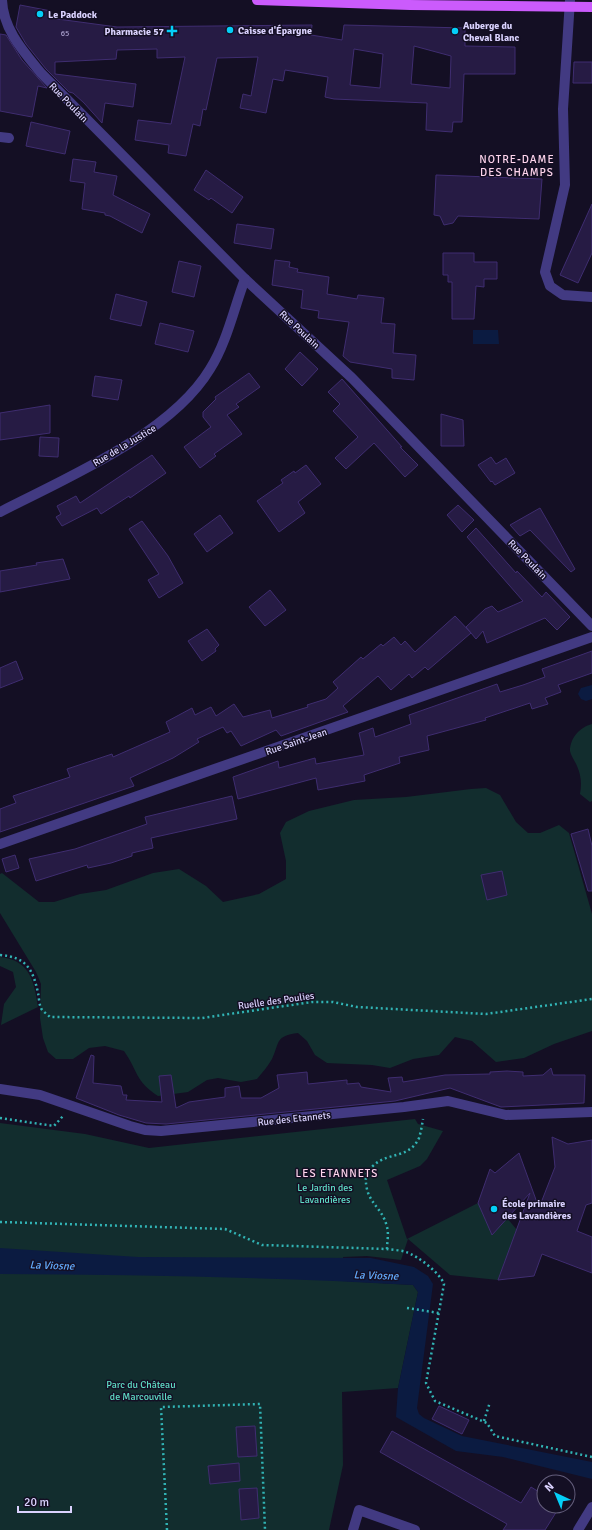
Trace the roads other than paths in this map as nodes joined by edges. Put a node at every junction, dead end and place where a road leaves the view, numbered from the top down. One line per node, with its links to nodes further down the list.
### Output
1 (2, 0): 6 (street, Rue Poulain)
2 (257, 0): 3 (main road)
3 (409, 2): 4 (main road)
4 (570, 3): 5 (main road); 7 (street)
5 (592, 7)
6 (245, 279): 8 (street, Rue de la Justice); 9 (street, Rue Poulain)
7 (592, 297)
8 (0, 512)
9 (592, 626)
10 (592, 637): 11 (street, Rue Saint-Jean)
11 (0, 844)
12 (0, 1089): 13 (street, Rue des Etannets)
13 (592, 1112)
14 (592, 1508): 17 (street)
15 (353, 1530): 16 (street)
16 (414, 1530)
17 (578, 1530)

